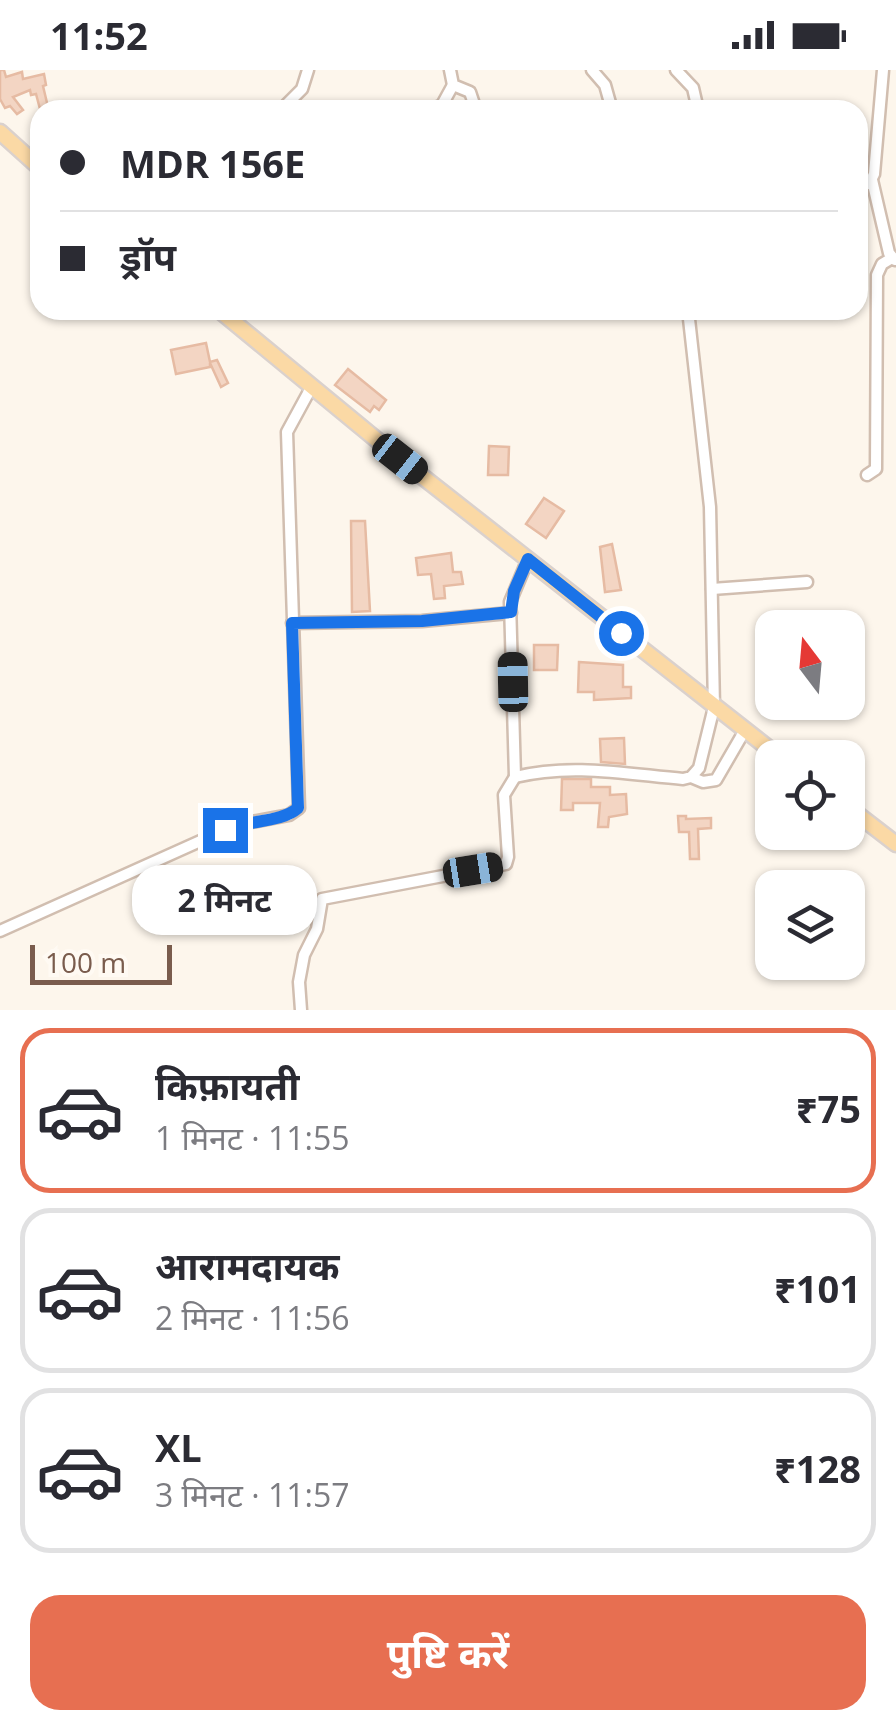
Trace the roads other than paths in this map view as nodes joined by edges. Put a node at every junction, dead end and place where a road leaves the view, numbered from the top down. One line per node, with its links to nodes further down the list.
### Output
1 (308, 70): 7 (street)
2 (450, 70): 6 (street)
3 (592, 70): 10 (street)
4 (676, 70): 11 (street)
5 (883, 70): 14 (street)
6 (453, 84): 8 (street); 9 (street)
7 (295, 100)
8 (445, 100)
9 (473, 100)
10 (609, 100)
11 (696, 100)
12 (3, 141): 13 (main road)
13 (30, 152)
14 (872, 180): 15 (street); 16 (street)
15 (868, 181)
16 (894, 260): 20 (street)
17 (230, 320): 19 (main road)
18 (689, 320): 23 (street)
19 (312, 386): 21 (main road); 25 (street)
20 (867, 475)
21 (528, 559): 24 (street); 26 (main road)
22 (807, 582): 23 (street)
23 (712, 589): 26 (street)
24 (511, 612): 25 (street); 29 (street)
25 (292, 623): 33 (street)
26 (714, 707): 27 (main road); 30 (street)
27 (745, 730): 28 (main road); 30 (street)
28 (758, 740)
29 (515, 777): 30 (street); 34 (street)
30 (691, 777)
31 (865, 820): 32 (main road)
32 (896, 844)
33 (0, 931)
34 (300, 1010)

